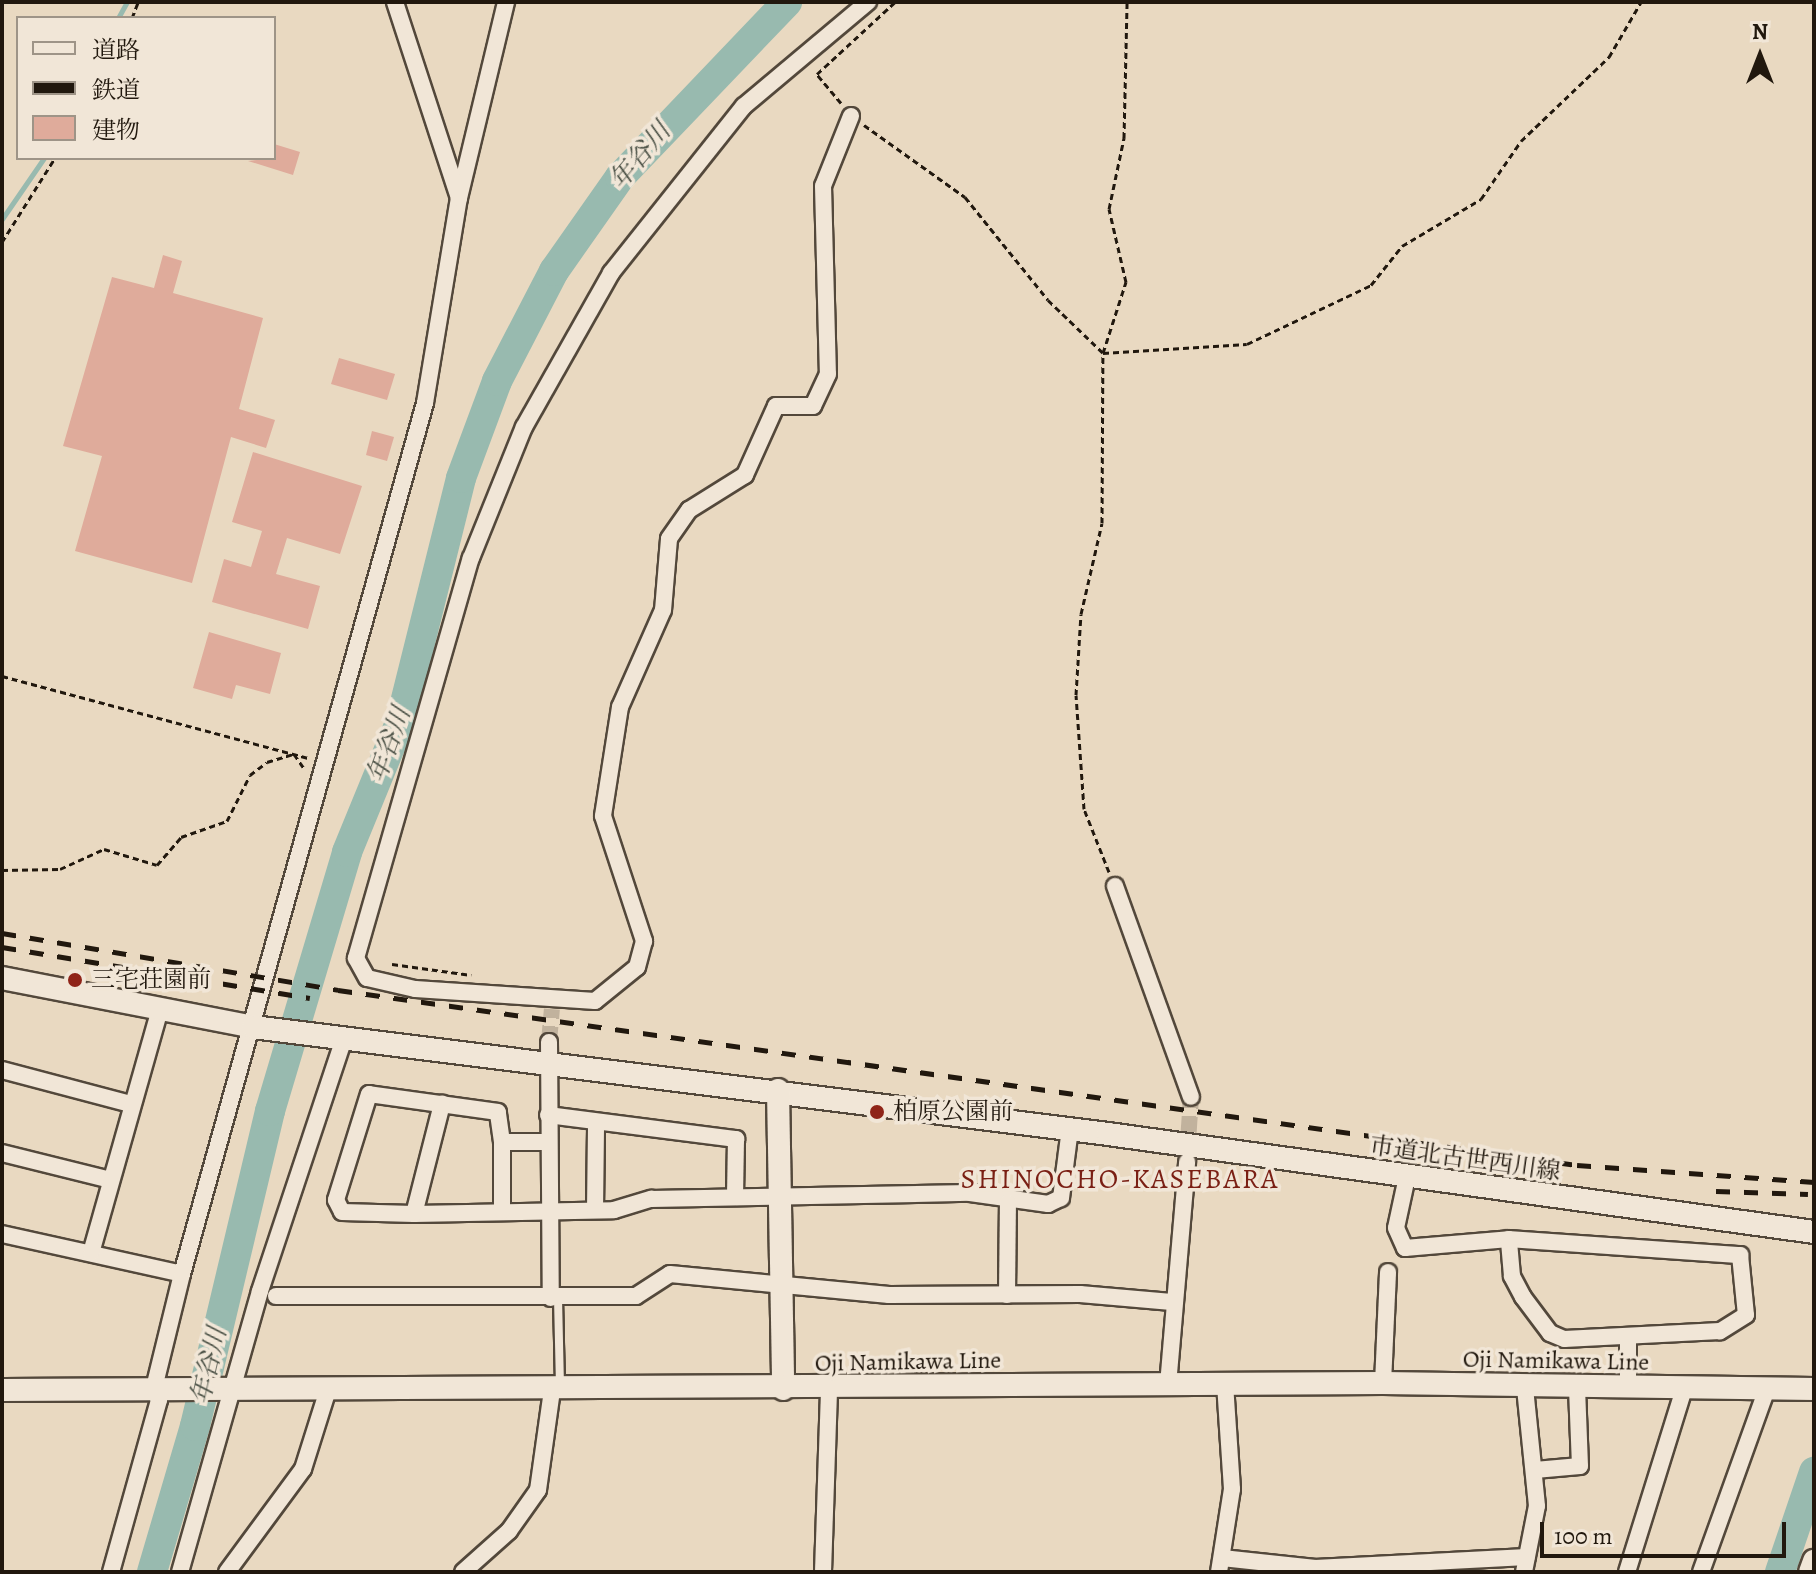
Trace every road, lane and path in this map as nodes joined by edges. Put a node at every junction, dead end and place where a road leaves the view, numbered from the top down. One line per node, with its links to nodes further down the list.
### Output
1 (395, 2): 9 (street)
2 (506, 2): 9 (street)
3 (868, 2): 7 (street)
4 (895, 2): 7 (path)
5 (1127, 2): 11 (path)
6 (1641, 2): 11 (path)
7 (851, 116): 11 (path)
8 (54, 160): 10 (path)
9 (459, 198): 14 (street)
10 (2, 242)
11 (1103, 353): 17 (path)
12 (2, 676): 13 (path)
13 (294, 754): 14 (path); 15 (path); 16 (path)
14 (328, 763): 20 (street)
15 (304, 783)
16 (2, 870)
17 (1115, 886): 25 (street)
18 (2, 978): 19 (street, 市道北古世西川線)
19 (159, 1012): 20 (street, 市道北古世西川線); 26 (street)
20 (260, 1028): 21 (street, 市道北古世西川線); 49 (street)
21 (334, 1037): 22 (street, 市道北古世西川線); 69 (street)
22 (548, 1052): 24 (street, 市道北古世西川線); 28 (street)
23 (2, 1070): 26 (street)
24 (778, 1090): 30 (street, 市道北古世西川線); 37 (street)
25 (1191, 1097)
26 (131, 1104): 36 (street)
27 (442, 1104): 31 (street); 43 (street); 43 (street)
28 (548, 1115): 29 (street); 32 (street)
29 (596, 1122): 38 (street); 41 (street)
30 (1070, 1129): 35 (street, 市道北古世西川線); 39 (street)
31 (502, 1142): 32 (street); 42 (street)
32 (549, 1142): 40 (street)
33 (2, 1153): 36 (street)
34 (1187, 1162): 54 (street)
35 (1407, 1177): 44 (street, 市道北古世西川線); 46 (street)
36 (110, 1180): 47 (street)
37 (779, 1196): 38 (street); 39 (street); 50 (street)
38 (735, 1197): 41 (street)
39 (1008, 1203): 51 (street)
40 (550, 1210): 41 (street); 42 (street); 53 (street)
41 (595, 1210)
42 (502, 1211): 43 (street)
43 (414, 1214)
44 (1814, 1232)
45 (2, 1234): 47 (street)
46 (1509, 1239): 55 (street); 55 (street)
47 (91, 1253): 49 (street)
48 (1388, 1272): 56 (street)
49 (182, 1274): 61 (street)
50 (781, 1285): 51 (street); 53 (street); 65 (street)
51 (1007, 1295): 54 (street)
52 (276, 1296): 53 (street)
53 (555, 1298): 70 (lane)
54 (1172, 1302): 59 (street)
55 (1628, 1337): 64 (street)
56 (1383, 1383): 57 (street, Oji Namikawa Line); 60 (street, Oji Namikawa Line)
57 (1225, 1384): 59 (street, Oji Namikawa Line); 75 (street)
58 (1812, 1384): 67 (street, Oji Namikawa Line)
59 (1168, 1385): 62 (street, Oji Namikawa Line)
60 (1525, 1387): 63 (street, Oji Namikawa Line); 72 (street)
61 (163, 1388): 68 (street, Oji Namikawa Line); 69 (street, Oji Namikawa Line); 78 (street)
62 (829, 1388): 65 (street, Oji Namikawa Line); 82 (street)
63 (1577, 1388): 64 (street, Oji Namikawa Line); 72 (street)
64 (1628, 1388): 66 (street, Oji Namikawa Line)
65 (783, 1389): 70 (street, Oji Namikawa Line)
66 (1684, 1389): 67 (street, Oji Namikawa Line); 83 (street)
67 (1767, 1389): 84 (street)
68 (2, 1390)
69 (227, 1390): 71 (street, Oji Namikawa Line); 79 (street)
70 (556, 1391): 71 (street, Oji Namikawa Line); 81 (street)
71 (327, 1393): 80 (street)
72 (1535, 1470): 74 (street)
73 (1814, 1561): 85 (street)
74 (1526, 1564): 77 (street)
75 (1221, 1565): 76 (street)
76 (1254, 1567): 77 (street)
77 (1362, 1570)
78 (111, 1572)
79 (180, 1572)
80 (227, 1572)
81 (463, 1572)
82 (823, 1572)
83 (1627, 1572)
84 (1701, 1572)
85 (1810, 1572)

